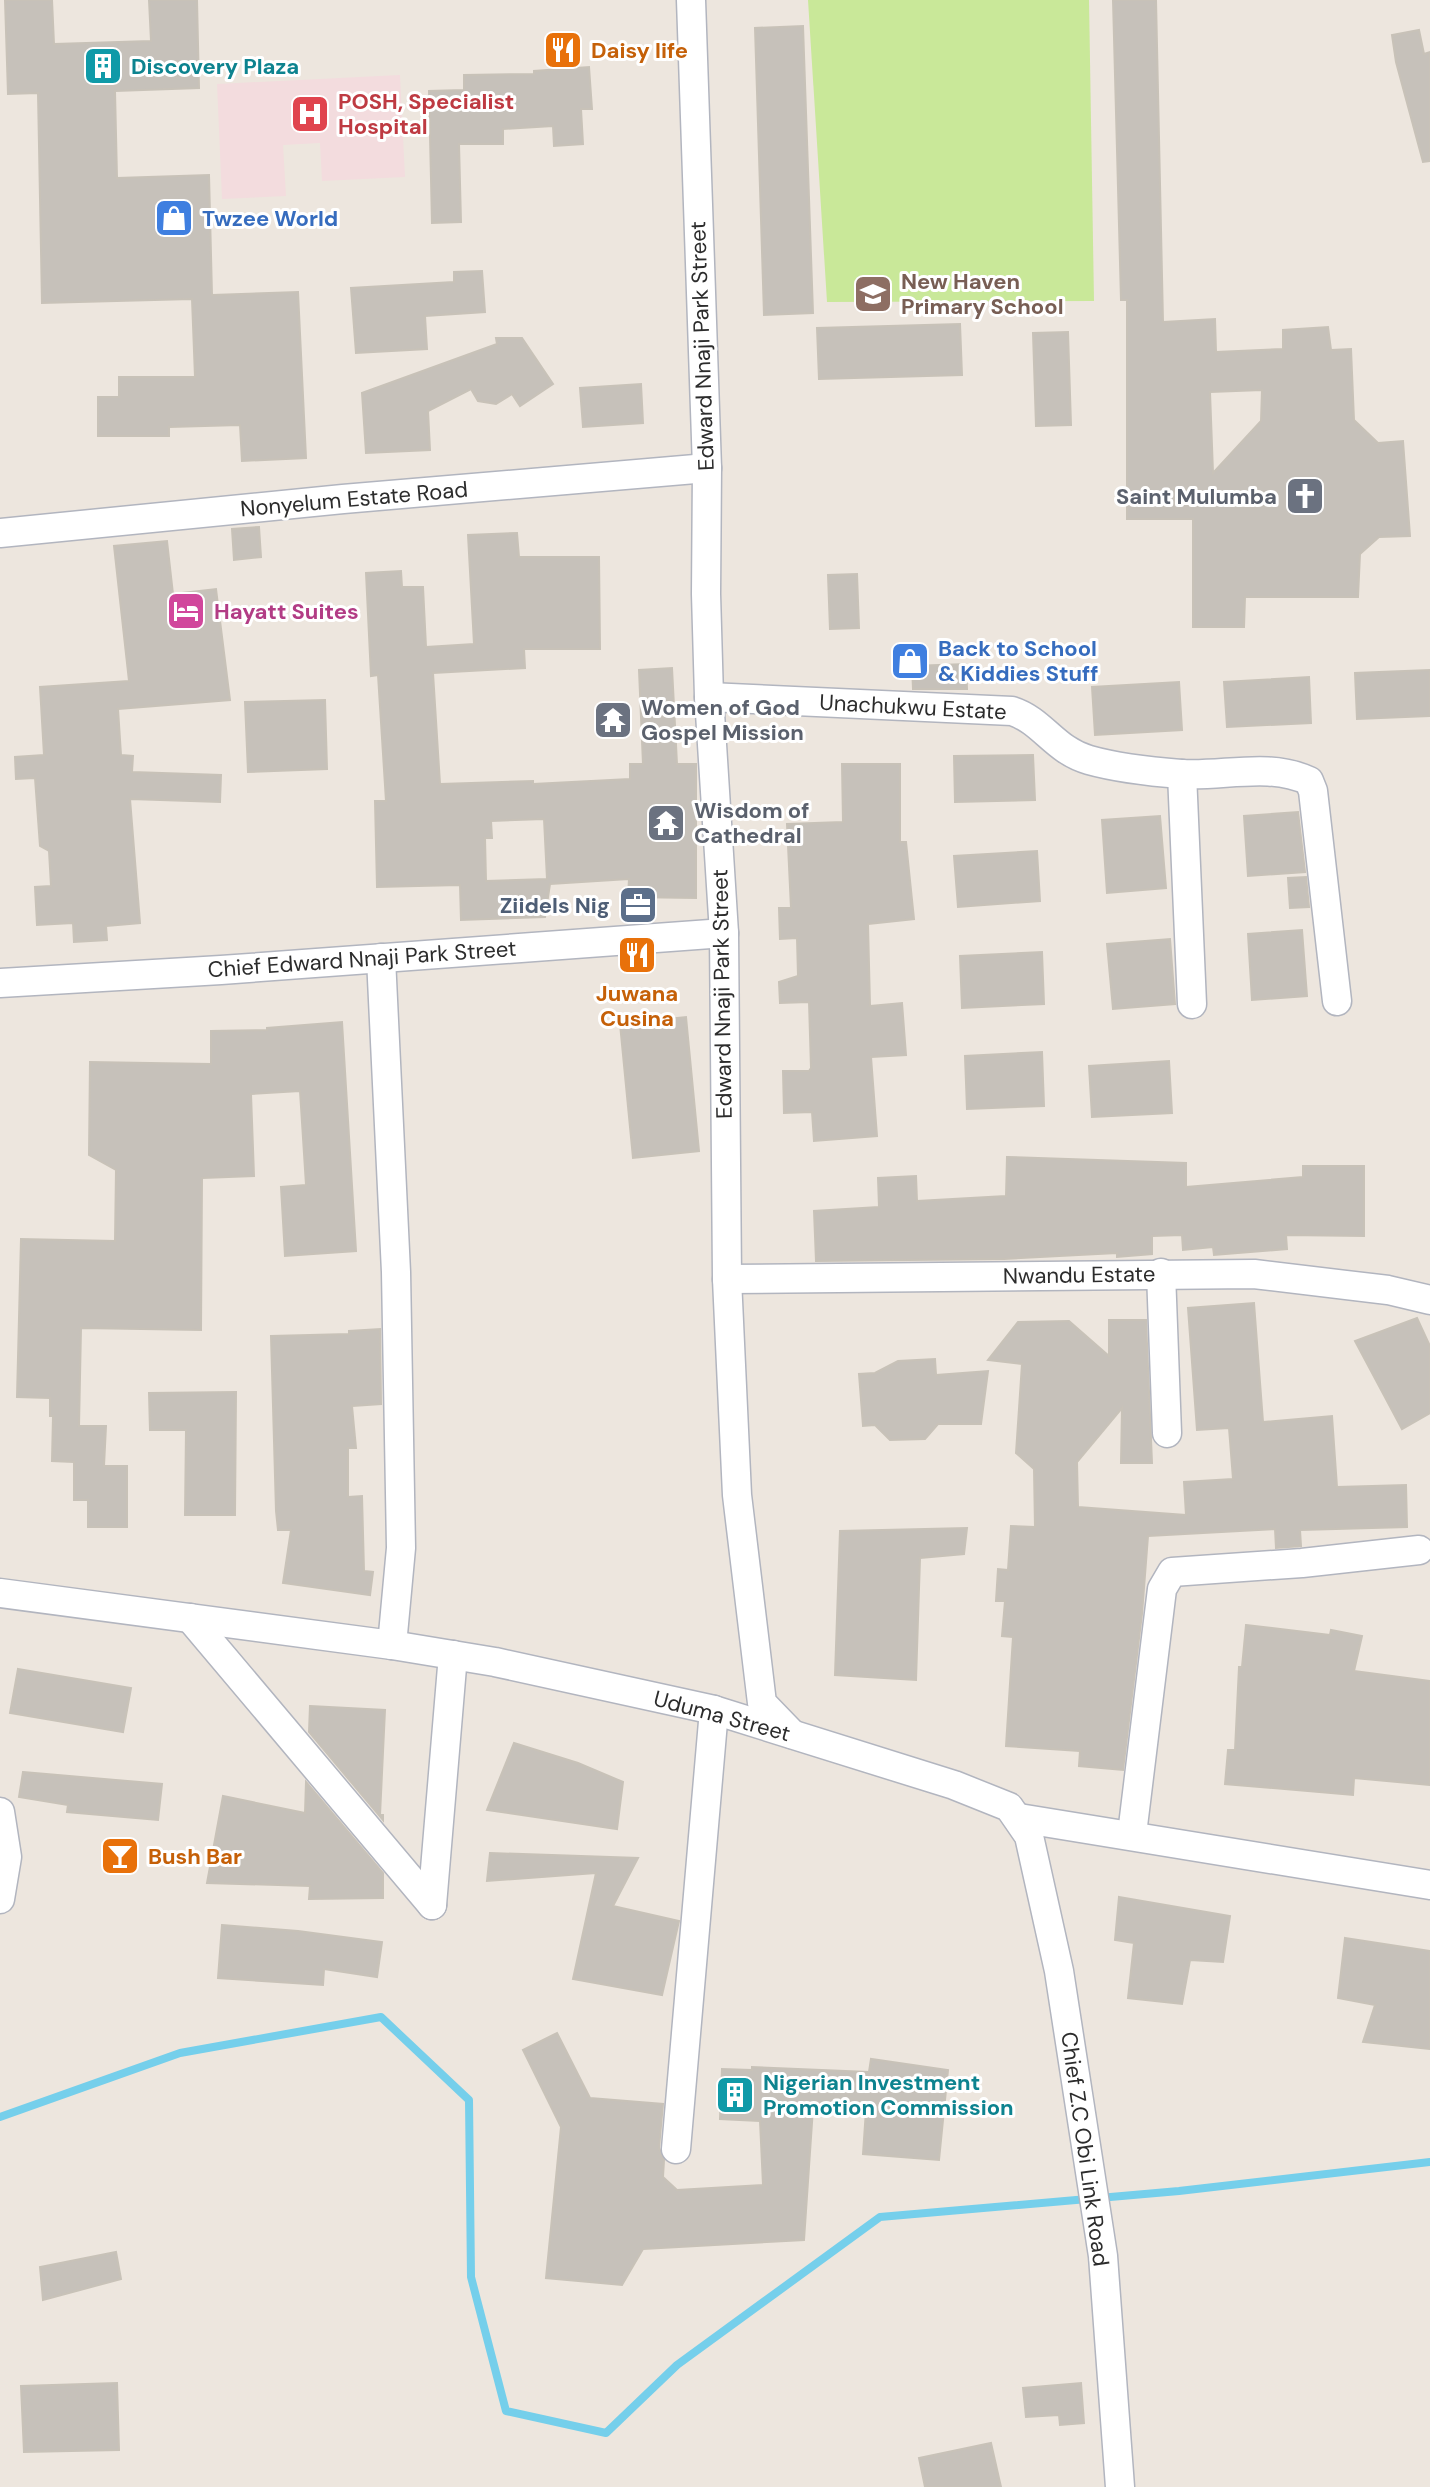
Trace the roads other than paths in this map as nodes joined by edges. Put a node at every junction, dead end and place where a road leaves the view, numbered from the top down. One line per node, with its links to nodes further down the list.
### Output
1 (691, 0): 2 (street, Edward Nnaji Park Street)
2 (707, 468): 3 (street, Nonyelum Estate Road); 4 (street, Edward Nnaji Park Street)
3 (0, 533)
4 (709, 697): 5 (street, Unachukwu Estate); 6 (street, Edward Nnaji Park Street)
5 (1182, 774): 9 (street, Unachukwu Estate); 10 (street)
6 (724, 933): 7 (street, Chief Edward Nnaji Park Street); 12 (street, Edward Nnaji Park Street)
7 (381, 958): 8 (street, Chief Edward Nnaji Park Street); 18 (street)
8 (0, 983)
9 (1337, 1001)
10 (1192, 1004)
11 (1161, 1273): 12 (street, Nwandu Estate); 13 (street, Nwandu Estate); 14 (street)
12 (727, 1279): 21 (street, Edward Nnaji Park Street)
13 (1430, 1300)
14 (1167, 1433)
15 (1419, 1550): 24 (street)
16 (0, 1593): 17 (street, Uduma Street)
17 (190, 1618): 18 (street, Uduma Street); 19 (street)
18 (392, 1645): 19 (street, Uduma Street)
19 (453, 1655): 20 (street, Uduma Street)
20 (714, 1710): 21 (street, Uduma Street); 27 (street)
21 (792, 1734): 23 (street, Uduma Street)
22 (0, 1812): 26 (street)
23 (1019, 1818): 24 (street, Uduma Street); 28 (street, Chief Z.C Obi Link Road)
24 (1132, 1834): 25 (street, Uduma Street)
25 (1430, 1885)
26 (0, 1899)
27 (676, 2149)
28 (1120, 2487)

